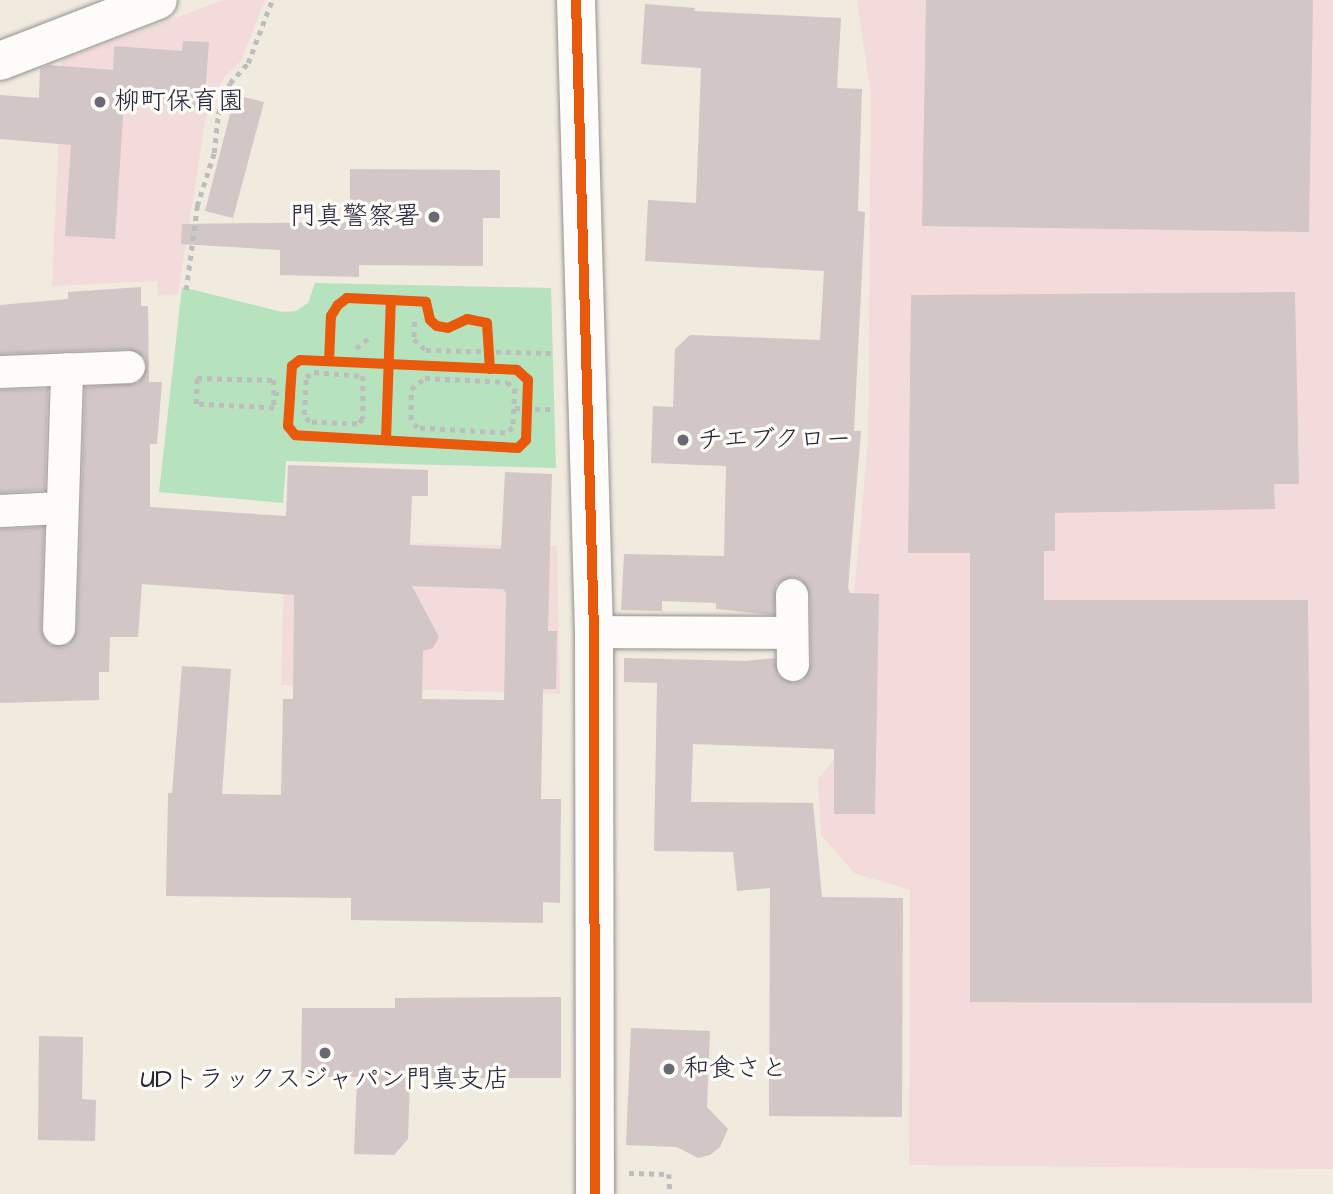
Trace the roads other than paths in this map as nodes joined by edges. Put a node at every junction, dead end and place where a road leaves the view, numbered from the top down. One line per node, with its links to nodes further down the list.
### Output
1 (158, 0): 3 (street)
2 (576, 0): 11 (street)
3 (0, 61)
4 (129, 367): 5 (street)
5 (67, 369): 6 (street); 7 (street)
6 (0, 372)
7 (60, 508): 8 (street); 10 (street)
8 (0, 511)
9 (792, 595): 12 (street)
10 (59, 629)
11 (594, 632): 12 (street); 14 (street)
12 (792, 634): 13 (street)
13 (793, 665)
14 (595, 1194)

